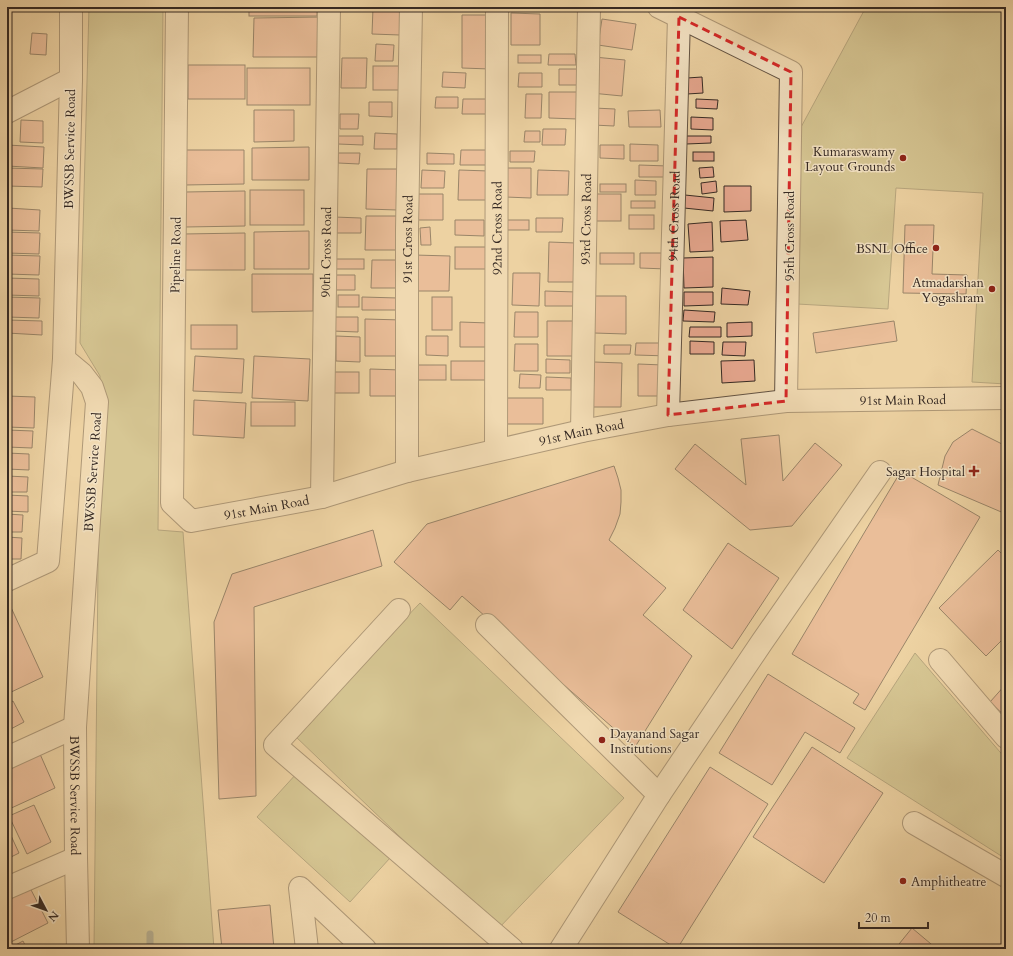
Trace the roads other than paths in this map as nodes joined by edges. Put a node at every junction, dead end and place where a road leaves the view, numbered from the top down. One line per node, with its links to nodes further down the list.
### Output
1 (71, 7): 9 (street, BWSSB Service Road)
2 (177, 7): 20 (street, Pipeline Road)
3 (329, 7): 19 (street, 90th Cross Road)
4 (411, 7): 17 (street, 91st Cross Road)
5 (496, 7): 16 (street, 92nd Cross Road)
6 (589, 7): 15 (street, 93rd Cross Road)
7 (659, 7): 8 (street)
8 (679, 17): 13 (street, 95th Cross Road); 14 (street, 94th Cross Road)
9 (70, 79): 10 (street); 11 (street, BWSSB Service Road)
10 (7, 112)
11 (64, 359): 21 (street); 25 (street, BWSSB Service Road)
12 (1006, 398): 13 (street, 91st Main Road)
13 (786, 400): 14 (street, 91st Main Road)
14 (668, 415): 15 (street, 91st Main Road)
15 (582, 431): 16 (street, 91st Main Road)
16 (496, 450): 17 (street, 91st Main Road)
17 (407, 471): 19 (street, 91st Main Road)
18 (880, 472): 28 (street)
19 (322, 497): 20 (street, 91st Main Road)
20 (172, 503)
21 (7, 580)
22 (399, 610): 36 (street)
23 (487, 625): 28 (street)
24 (940, 660): 26 (street)
25 (75, 727): 27 (street); 30 (street, BWSSB Service Road)
26 (1006, 737)
27 (7, 758)
28 (659, 795): 37 (street)
29 (914, 823): 31 (street)
30 (76, 858): 32 (street); 33 (street, BWSSB Service Road)
31 (1006, 876)
32 (7, 888)
33 (78, 949)
34 (307, 949): 35 (street)
35 (365, 949)
36 (512, 949)
37 (561, 949)

